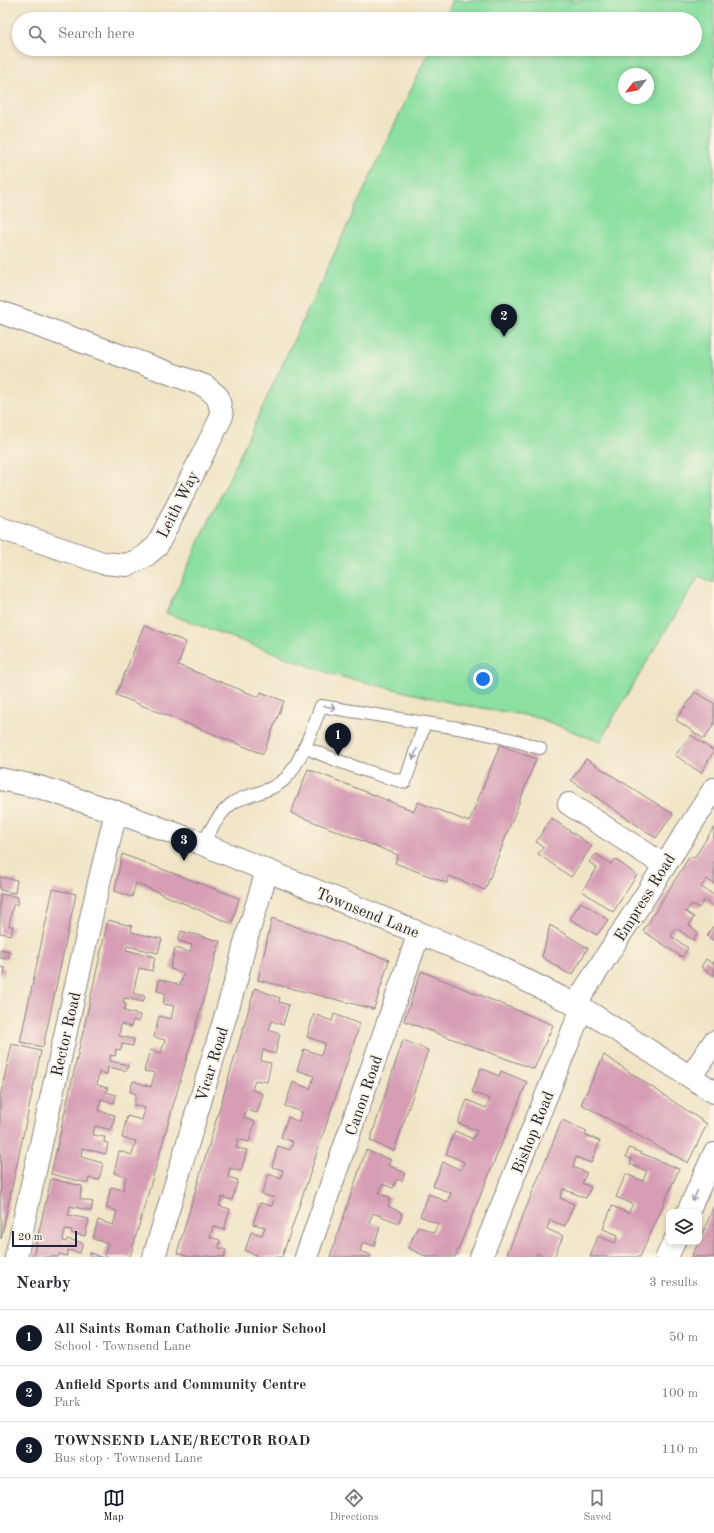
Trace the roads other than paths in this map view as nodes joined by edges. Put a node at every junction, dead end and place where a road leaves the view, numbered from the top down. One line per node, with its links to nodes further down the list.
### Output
1 (0, 312): 2 (street, Leith Way)
2 (0, 528)
3 (425, 723): 4 (lane, one-way to 3); 4 (lane, one-way to 4); 5 (lane)
4 (304, 747): 10 (lane)
5 (540, 748)
6 (0, 779): 9 (street, Townsend Lane)
7 (714, 789): 11 (street, Empress Road)
8 (569, 804): 11 (street)
9 (116, 812): 10 (street, Townsend Lane); 21 (street, Rector Road)
10 (202, 844): 12 (street, Townsend Lane)
11 (664, 865): 14 (street, Empress Road)
12 (267, 871): 13 (street, Townsend Lane); 22 (street, Vicar Road)
13 (419, 933): 14 (street, Townsend Lane); 23 (street, Canon Road)
14 (579, 1006): 16 (street, Townsend Lane); 24 (street, Bishop Road)
15 (714, 1042): 16 (street)
16 (692, 1076): 17 (street, Townsend Lane)
17 (714, 1092)
18 (714, 1154): 19 (street, one-way to 19)
19 (689, 1209)
20 (673, 1245): 25 (street)
21 (16, 1257)
22 (154, 1257)
23 (306, 1257)
24 (481, 1257)
25 (667, 1257)

